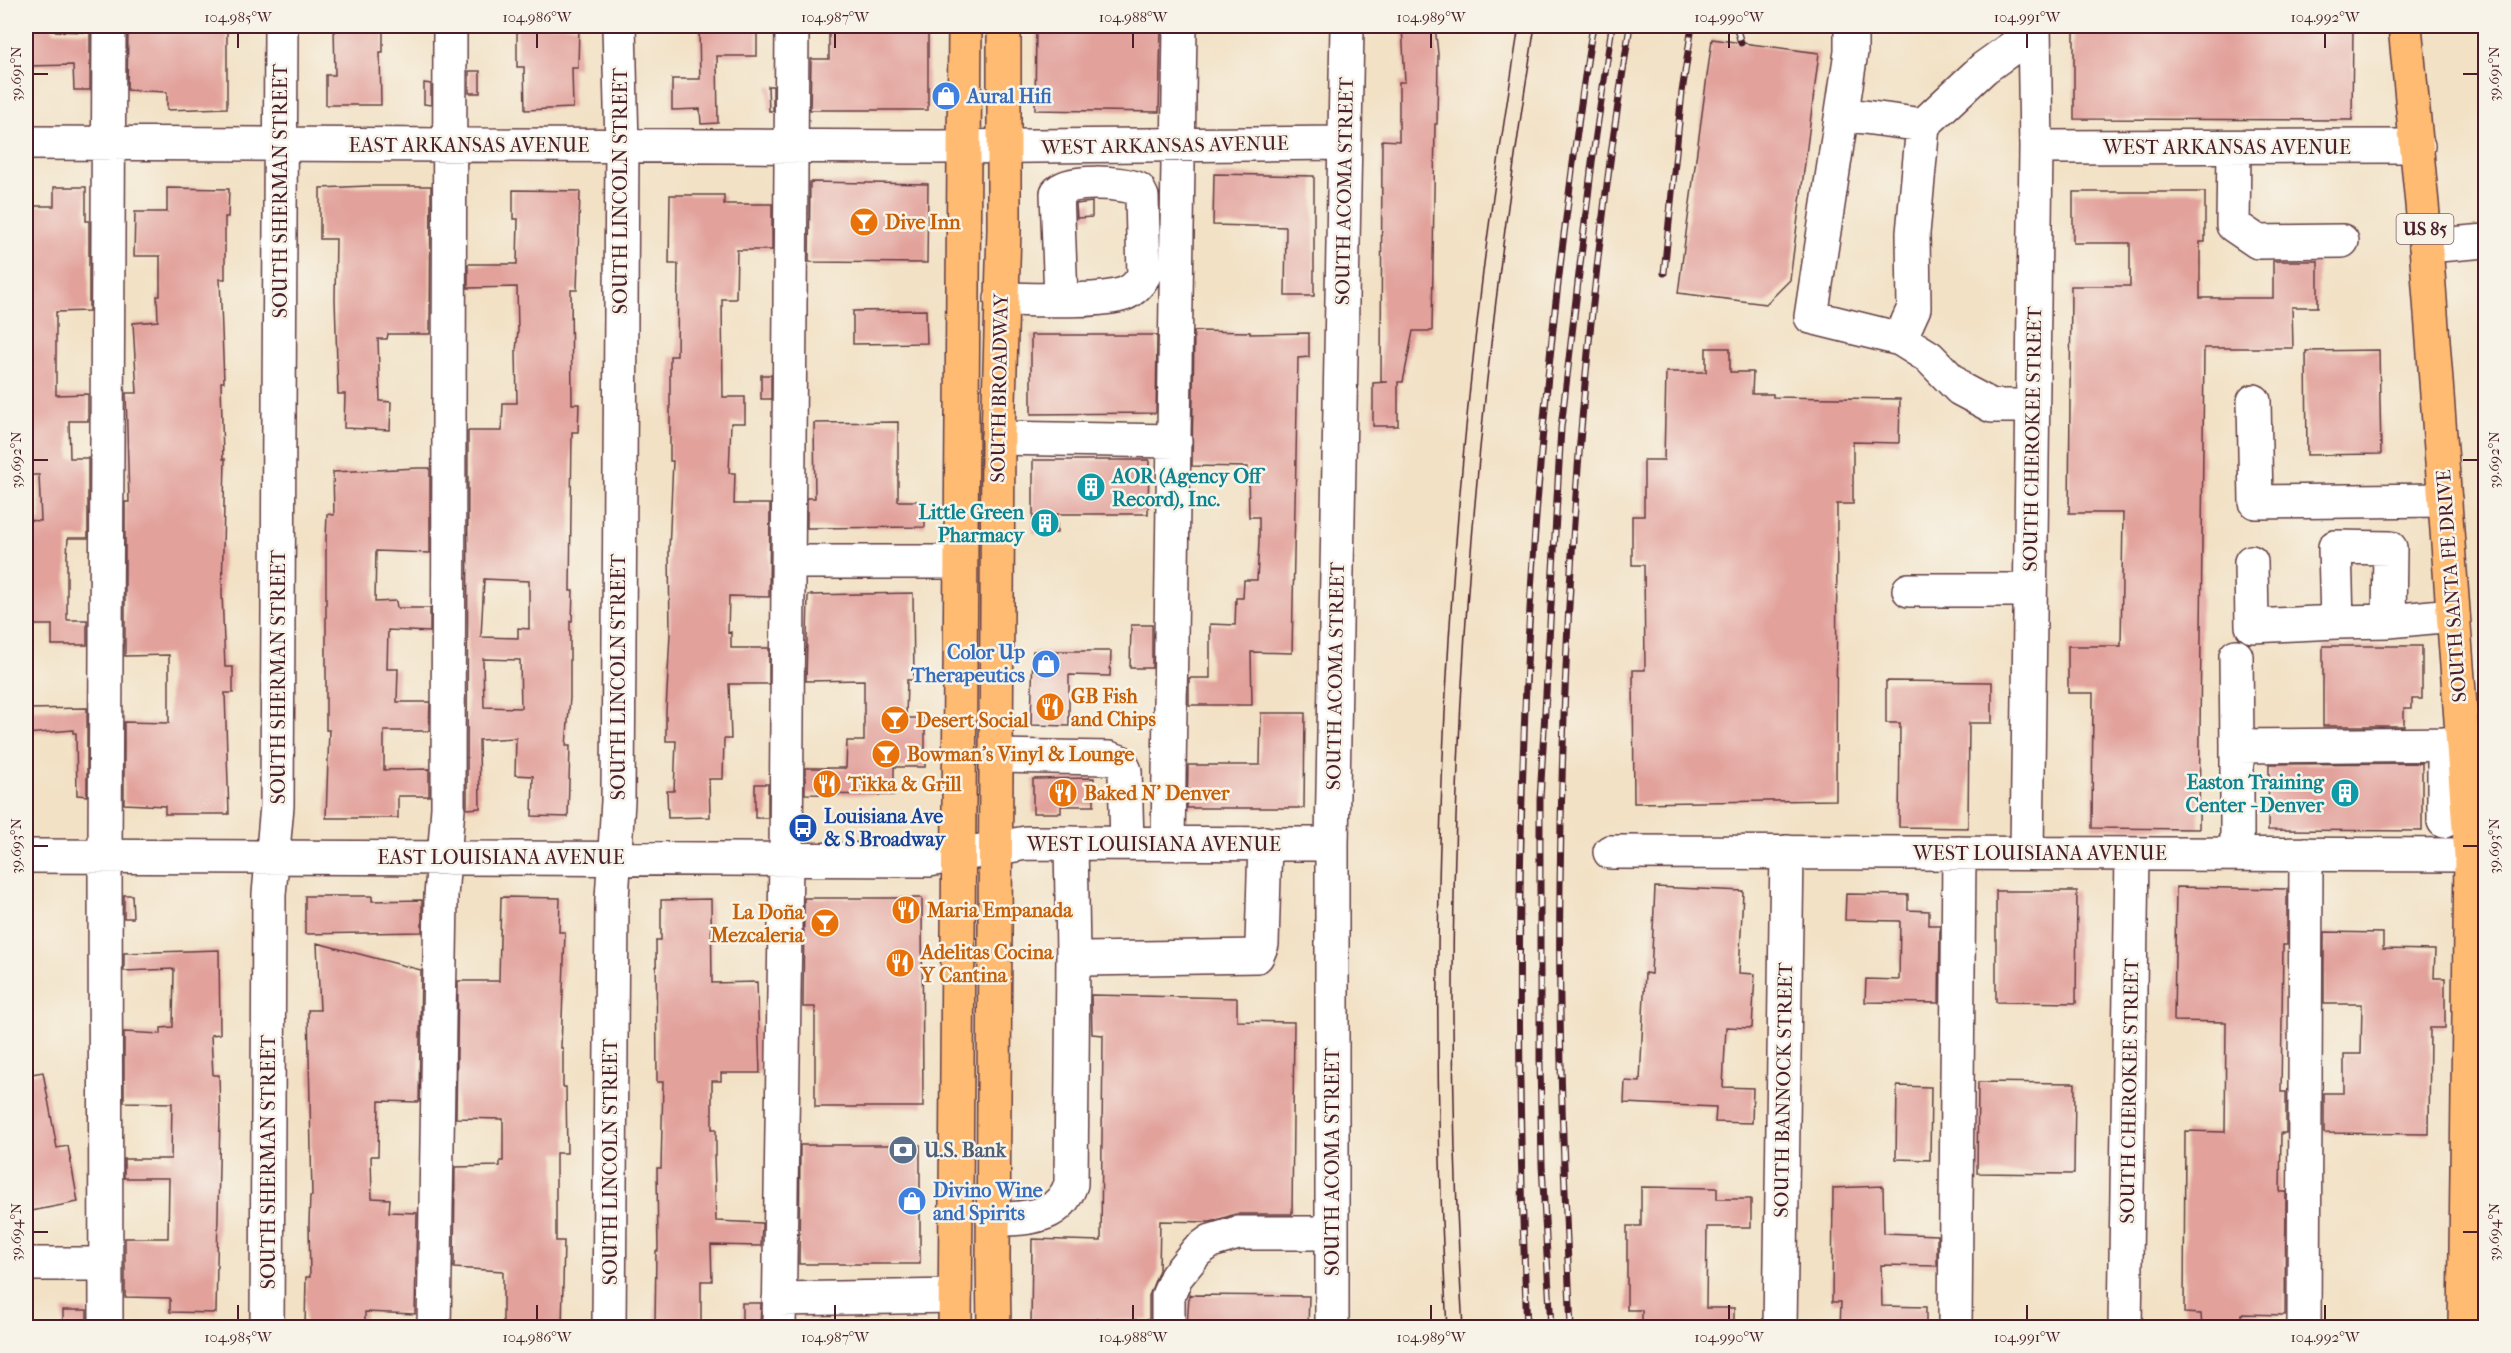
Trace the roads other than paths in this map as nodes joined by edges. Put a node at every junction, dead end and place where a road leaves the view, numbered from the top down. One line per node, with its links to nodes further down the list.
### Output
1 (109, 26): 16 (street)
2 (281, 26): 18 (street, SOUTH SHERMAN STREET)
3 (450, 26): 19 (street)
4 (620, 26): 21 (street, SOUTH LINCOLN STREET)
5 (792, 26): 22 (street)
6 (965, 26): 24 (main road, SOUTH BROADWAY)
7 (1004, 26): 24 (main road, SOUTH BROADWAY)
8 (1180, 26): 20 (street)
9 (1347, 26): 17 (street, SOUTH ACOMA STREET)
10 (1851, 26): 13 (street)
11 (2405, 26): 23 (main road, SOUTH SANTA FE DRIVE / US 85)
12 (2034, 29): 14 (street); 25 (street, SOUTH CHEROKEE STREET)
13 (1842, 114): 14 (street); 32 (street)
14 (1923, 125): 32 (street)
15 (26, 143): 16 (street, EAST ARKANSAS AVENUE)
16 (110, 143): 18 (street, EAST ARKANSAS AVENUE); 64 (street)
17 (1345, 143): 20 (street, WEST ARKANSAS AVENUE); 55 (street, SOUTH ACOMA STREET)
18 (280, 144): 19 (street, EAST ARKANSAS AVENUE); 67 (street, SOUTH SHERMAN STREET)
19 (449, 144): 21 (street, EAST ARKANSAS AVENUE); 68 (street)
20 (1180, 144): 24 (street, WEST ARKANSAS AVENUE); 36 (street)
21 (622, 145): 22 (street, EAST ARKANSAS AVENUE); 69 (street, SOUTH LINCOLN STREET)
22 (792, 146): 24 (street, EAST ARKANSAS AVENUE); 38 (street)
23 (2418, 146): 26 (street, WEST ARKANSAS AVENUE); 29 (main road, SOUTH SANTA FE DRIVE / US 85)
24 (984, 147): 31 (main road, SOUTH BROADWAY); 39 (main road, SOUTH BROADWAY)
25 (2036, 147): 26 (street, WEST ARKANSAS AVENUE); 34 (street, SOUTH CHEROKEE STREET)
26 (2234, 147): 27 (street)
27 (2342, 241)
28 (2486, 241): 29 (street)
29 (2426, 246): 37 (main road, SOUTH SANTA FE DRIVE / US 85)
30 (1060, 298): 31 (street)
31 (1001, 300): 35 (main road, SOUTH BROADWAY)
32 (1900, 339): 34 (street)
33 (2254, 401): 37 (street)
34 (2033, 406): 42 (street, SOUTH CHEROKEE STREET)
35 (998, 438): 36 (street); 49 (main road, SOUTH BROADWAY)
36 (1175, 441): 53 (street)
37 (2445, 500): 43 (main road, SOUTH SANTA FE DRIVE / US 85)
38 (788, 562): 39 (street); 70 (street)
39 (959, 562): 56 (main road, SOUTH BROADWAY)
40 (2251, 562): 45 (street)
41 (1909, 590): 42 (street)
42 (2031, 590): 60 (street, SOUTH CHEROKEE STREET)
43 (2453, 615): 44 (street); 48 (main road, SOUTH SANTA FE DRIVE / US 85)
44 (2389, 621): 45 (street); 45 (street)
45 (2337, 622)
46 (2236, 656): 47 (street)
47 (2237, 746): 48 (street); 61 (street)
48 (2464, 751): 50 (street); 65 (main road, SOUTH SANTA FE DRIVE / US 85)
49 (996, 756): 52 (street); 56 (main road, SOUTH BROADWAY)
50 (2444, 821)
51 (1071, 843): 52 (street, WEST LOUISIANA AVENUE); 56 (street, WEST LOUISIANA AVENUE); 72 (street)
52 (1127, 843): 53 (street, WEST LOUISIANA AVENUE)
53 (1168, 843): 54 (street, WEST LOUISIANA AVENUE)
54 (1265, 843): 55 (street, WEST LOUISIANA AVENUE); 72 (street)
55 (1332, 843): 74 (street, SOUTH ACOMA STREET)
56 (976, 852): 70 (street, EAST LOUISIANA AVENUE); 73 (main road, SOUTH BROADWAY); 77 (main road, SOUTH BROADWAY)
57 (1610, 852): 58 (street, WEST LOUISIANA AVENUE)
58 (1787, 852): 59 (street, WEST LOUISIANA AVENUE); 86 (street, SOUTH BANNOCK STREET)
59 (1959, 853): 60 (street, WEST LOUISIANA AVENUE); 87 (street)
60 (2027, 853): 62 (street, WEST LOUISIANA AVENUE)
61 (2237, 853): 62 (street, WEST LOUISIANA AVENUE); 63 (street, WEST LOUISIANA AVENUE)
62 (2132, 854): 88 (street, SOUTH CHEROKEE STREET)
63 (2306, 854): 65 (street, WEST LOUISIANA AVENUE); 89 (street)
64 (105, 855): 66 (street, EAST LOUISIANA AVENUE); 67 (street, EAST LOUISIANA AVENUE); 76 (street)
65 (2471, 855): 71 (main road, SOUTH SANTA FE DRIVE / US 85)
66 (26, 856)
67 (274, 856): 68 (street, EAST LOUISIANA AVENUE); 80 (street, SOUTH SHERMAN STREET)
68 (444, 857): 69 (street, EAST LOUISIANA AVENUE); 81 (street)
69 (614, 857): 70 (street, EAST LOUISIANA AVENUE); 82 (street, SOUTH LINCOLN STREET)
70 (786, 859): 78 (street)
71 (2478, 947): 90 (main road, SOUTH SANTA FE DRIVE / US 85)
72 (1073, 954): 73 (street)
73 (993, 1220): 83 (main road, SOUTH BROADWAY)
74 (1332, 1233): 84 (street); 85 (street, SOUTH ACOMA STREET)
75 (26, 1264): 76 (street)
76 (106, 1264): 79 (street)
77 (955, 1312): 78 (street)
78 (779, 1313)
79 (106, 1328)
80 (267, 1328)
81 (434, 1328)
82 (609, 1328)
83 (994, 1328)
84 (1168, 1328)
85 (1332, 1328)
86 (1780, 1328)
87 (1955, 1328)
88 (2125, 1328)
89 (2304, 1328)
90 (2465, 1328)

